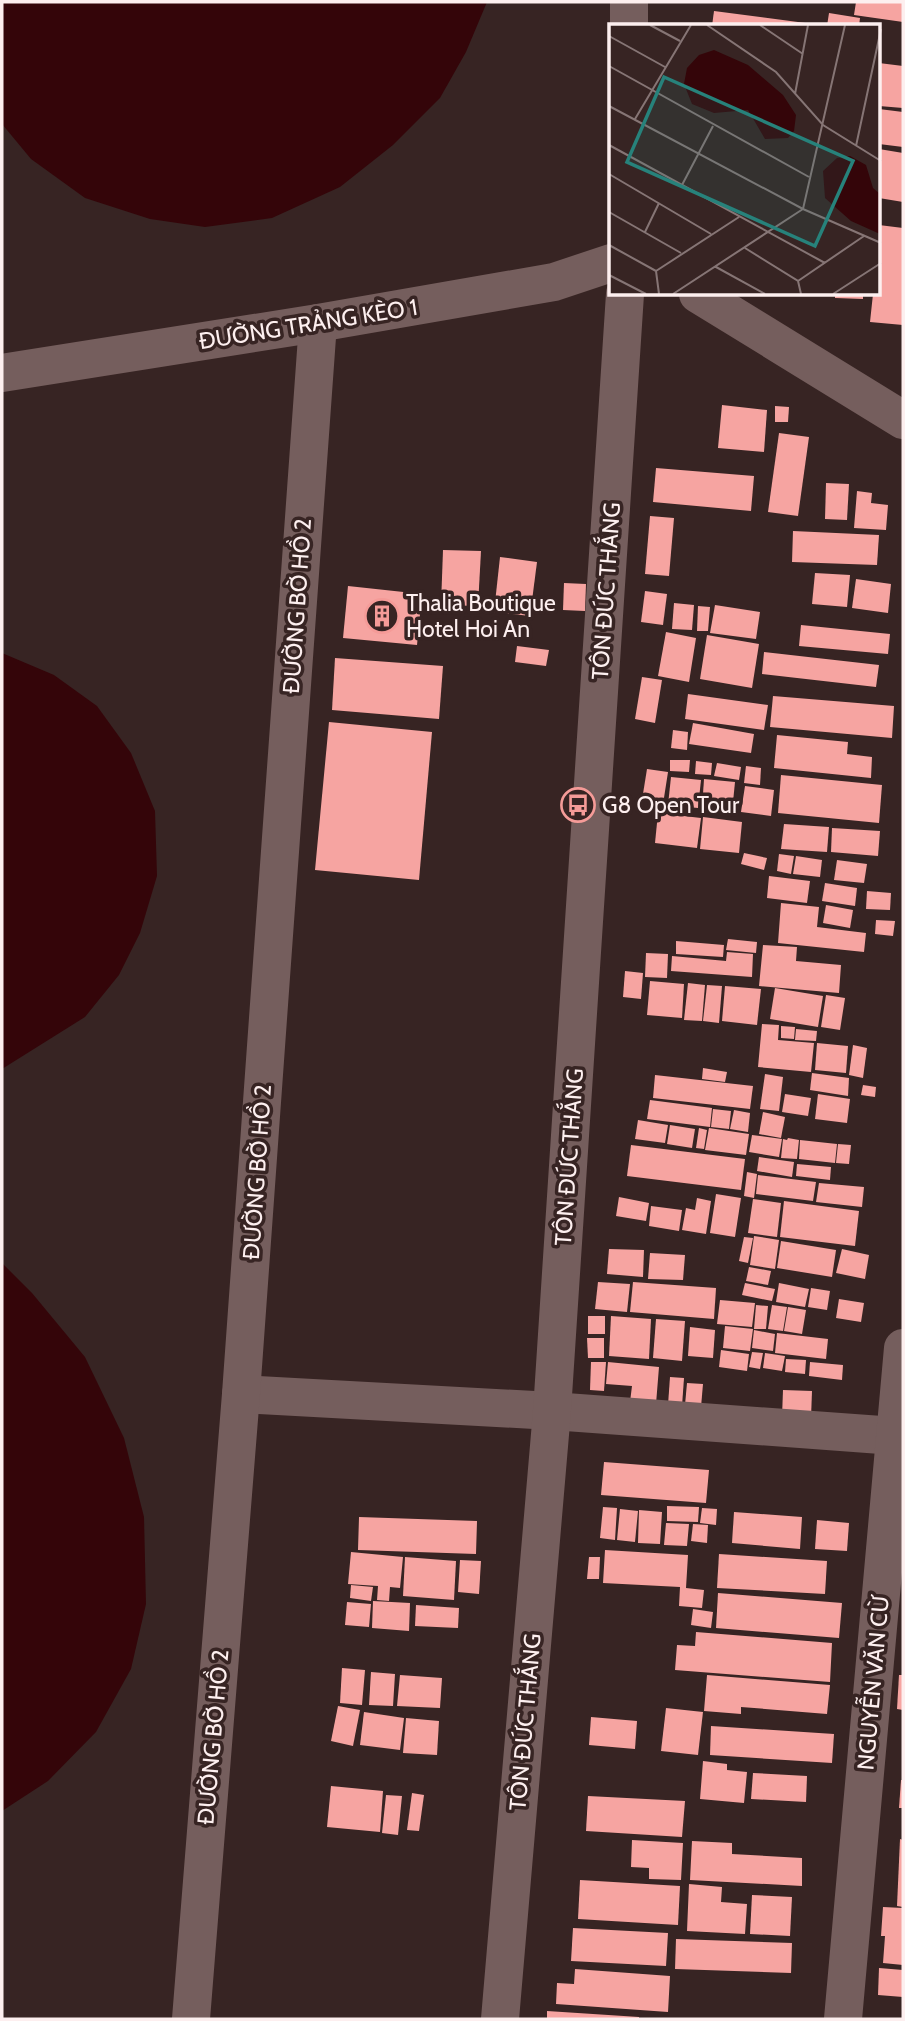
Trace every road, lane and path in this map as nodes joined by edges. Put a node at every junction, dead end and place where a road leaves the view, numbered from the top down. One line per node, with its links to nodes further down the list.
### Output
1 (629, 2): 2 (street)
2 (629, 24)
3 (609, 264): 6 (street, ĐƯỜNG TRẢNG KÈO 1)
4 (625, 296): 11 (street, TÔN ĐỨC THẮNG)
5 (701, 296): 8 (street)
6 (318, 323): 7 (street, ĐƯỜNG TRẢNG KÈO 1); 10 (street, ĐƯỜNG BỜ HỒ 2)
7 (2, 373)
8 (903, 420)
9 (903, 1348): 12 (street, NGUYỄN VĂN CỪ)
10 (241, 1394): 11 (street); 13 (street, ĐƯỜNG BỜ HỒ 2)
11 (552, 1411): 12 (street); 14 (street, TÔN ĐỨC THẮNG)
12 (895, 1436): 15 (street, NGUYỄN VĂN CỪ)
13 (191, 2019)
14 (500, 2019)
15 (844, 2019)

